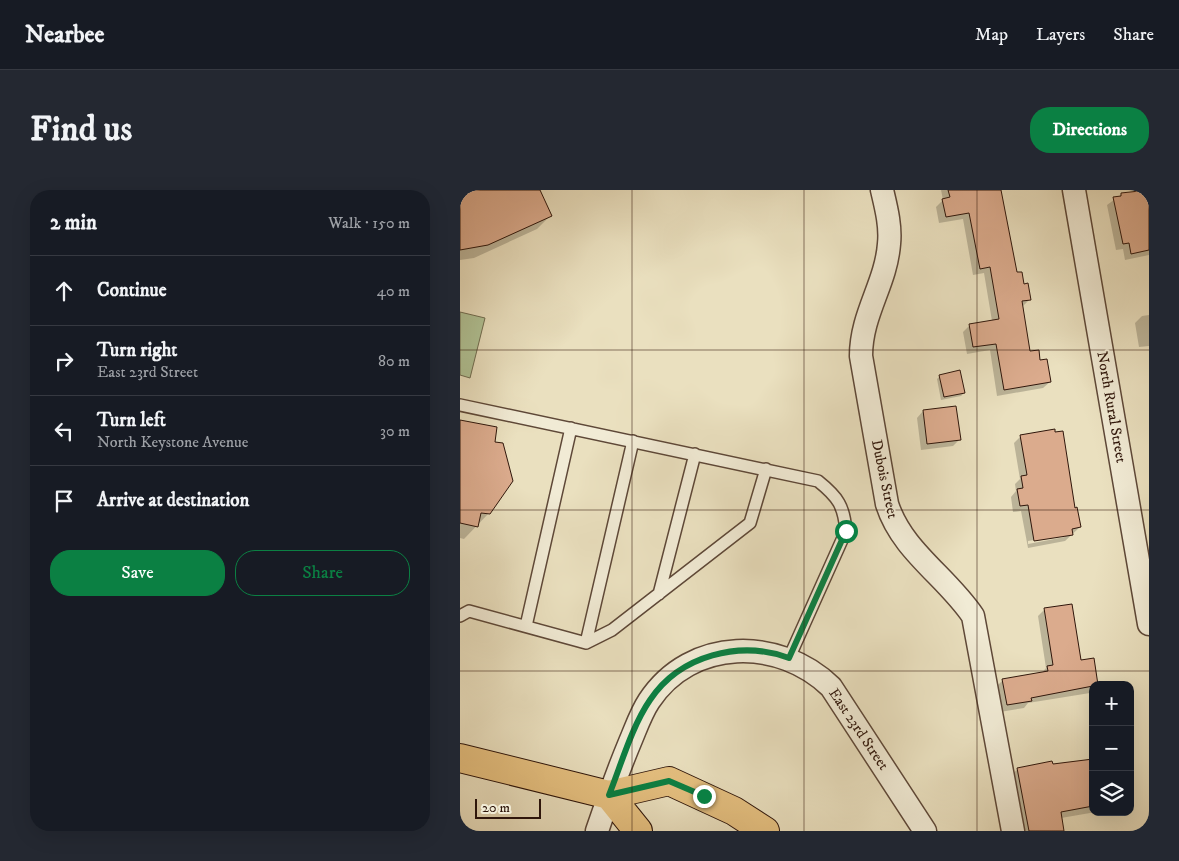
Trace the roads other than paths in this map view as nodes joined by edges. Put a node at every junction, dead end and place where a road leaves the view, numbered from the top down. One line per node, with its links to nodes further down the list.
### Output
1 (882, 190): 20 (street, Dubois Street)
2 (1074, 190): 10 (street, North Rural Street)
3 (460, 405): 4 (lane)
4 (571, 428): 5 (lane); 11 (lane)
5 (633, 441): 6 (lane); 12 (lane)
6 (695, 454): 7 (lane); 8 (lane)
7 (766, 469): 8 (lane); 13 (lane)
8 (660, 594): 12 (lane)
9 (460, 616): 11 (lane)
10 (1149, 624)
11 (526, 626): 12 (lane)
12 (586, 643)
13 (789, 658): 15 (street, East 23rd Street); 19 (street, East 23rd Street)
14 (460, 758): 15 (main road)
15 (609, 795): 16 (street, East 23rd Street); 17 (main road); 18 (main road)
16 (597, 831)
17 (638, 831)
18 (765, 831)
19 (925, 831)
20 (1013, 831)

